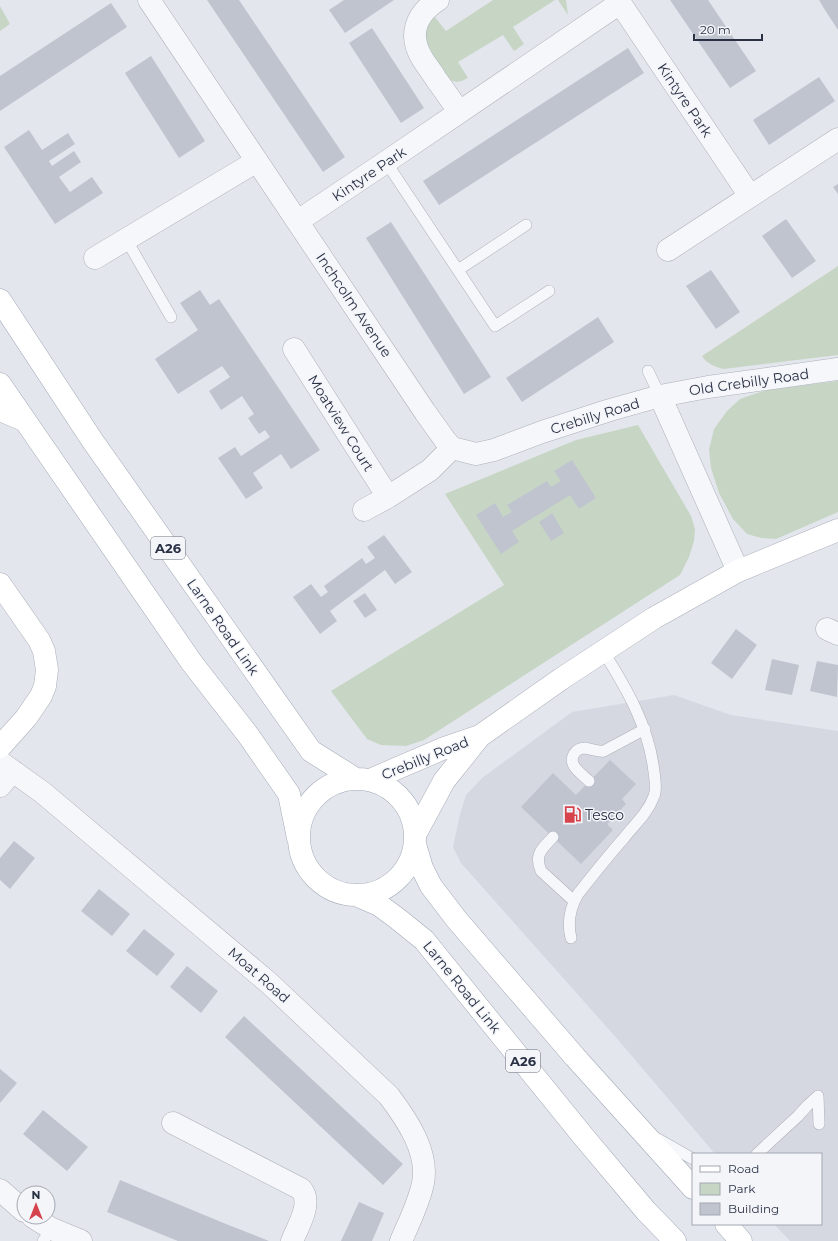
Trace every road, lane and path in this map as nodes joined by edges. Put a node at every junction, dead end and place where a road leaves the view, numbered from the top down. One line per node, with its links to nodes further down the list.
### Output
1 (149, 0): 6 (street, Inchcolm Avenue)
2 (438, 0): 4 (street)
3 (619, 2): 4 (street, Kintyre Park); 8 (street, Kintyre Park)
4 (460, 112): 7 (street, Kintyre Park)
5 (838, 139): 8 (street)
6 (256, 161): 9 (street, Inchcolm Avenue); 11 (street)
7 (386, 162): 9 (street, Kintyre Park); 14 (lane)
8 (750, 196): 12 (street)
9 (298, 221): 25 (street, Inchcolm Avenue)
10 (526, 225): 14 (lane)
11 (126, 239): 13 (street); 17 (lane)
12 (668, 250)
13 (95, 258)
14 (458, 270): 15 (lane)
15 (549, 291)
16 (0, 300): 36 (main road, Larne Road Link / A26)
17 (171, 317)
18 (294, 349): 26 (street, Moatview Court)
19 (838, 369): 22 (street, Old Crebilly Road)
20 (648, 371): 22 (lane)
21 (0, 384): 24 (main road, A26)
22 (660, 396): 25 (street, Crebilly Road); 29 (street)
23 (0, 410): 24 (main road)
24 (24, 420): 39 (main road, A26)
25 (452, 448): 26 (street)
26 (388, 497): 27 (street)
27 (364, 510)
28 (838, 530): 29 (main road, Crebilly Road)
29 (738, 571): 31 (main road, Crebilly Road)
30 (0, 584): 34 (main road)
31 (603, 651): 32 (lane); 33 (main road, Crebilly Road)
32 (645, 729): 37 (lane); 42 (lane)
33 (480, 736): 36 (main road, Crebilly Road); 40 (main road, Crebilly Road)
34 (0, 747)
35 (4, 773): 57 (street, Moat Road)
36 (362, 779): 39 (main road, A26); 40 (main road, A26)
37 (589, 781)
38 (553, 837): 42 (lane)
39 (298, 838): 41 (main road, A26)
40 (416, 839): 41 (main road, A26); 46 (main road, A26)
41 (358, 896): 58 (main road, Larne Road Link / A26)
42 (574, 902): 43 (lane)
43 (571, 938)
44 (174, 1123): 56 (street)
45 (819, 1124): 47 (lane)
46 (638, 1127): 48 (lane); 49 (main road, A26)
47 (758, 1153)
48 (692, 1158)
49 (692, 1187)
50 (0, 1190): 51 (street)
51 (16, 1203)
52 (39, 1225): 54 (street)
53 (727, 1225): 59 (main road)
54 (47, 1235): 55 (street)
55 (81, 1241)
56 (292, 1241)
57 (401, 1241)
58 (675, 1241)
59 (741, 1241)

